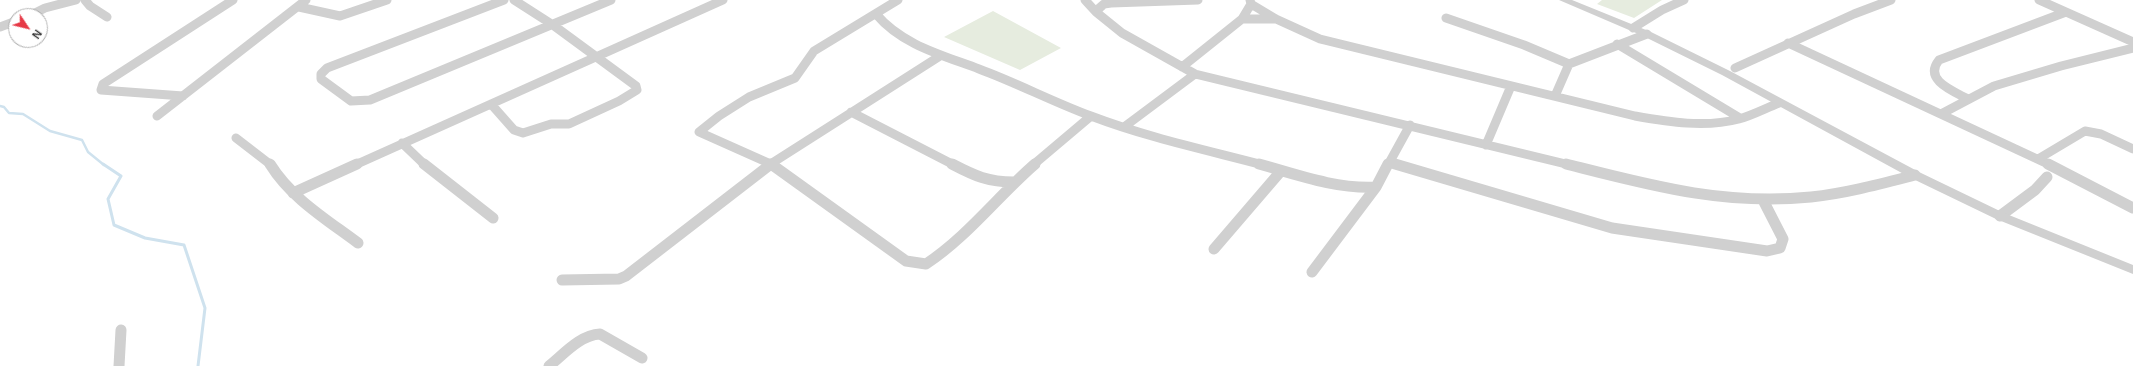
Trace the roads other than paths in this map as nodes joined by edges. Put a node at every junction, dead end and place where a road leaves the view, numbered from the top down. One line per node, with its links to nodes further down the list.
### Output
1 (76, 0): 19 (street)
2 (85, 0): 22 (street)
3 (233, 0): 41 (street)
4 (306, 0): 18 (street)
5 (388, 0): 18 (street)
6 (504, 0): 27 (street)
7 (514, 0): 27 (street)
8 (611, 0): 27 (street)
9 (723, 0): 35 (street)
10 (898, 0): 23 (street)
11 (1085, 0): 20 (street)
12 (1198, 0): 20 (street)
13 (1564, 0): 28 (street)
14 (1684, 0): 28 (street)
15 (1891, 0): 31 (street)
16 (2039, 0): 21 (street)
17 (1251, 2): 25 (street); 26 (street)
18 (299, 7): 41 (street)
19 (45, 8)
20 (1096, 11): 37 (street)
21 (2066, 12): 30 (street); 43 (street)
22 (106, 17)
23 (879, 17): 34 (street); 59 (street)
24 (1446, 18): 36 (street)
25 (1242, 19): 26 (street); 37 (street)
26 (1276, 20): 40 (street)
27 (553, 25): 35 (street)
28 (1633, 28): 29 (street)
29 (1647, 34): 32 (street); 44 (street)
30 (2133, 42)
31 (1788, 43): 38 (street); 47 (street)
32 (1617, 44): 36 (street); 50 (street)
33 (2133, 48): 43 (street)
34 (940, 56): 46 (street); 49 (street)
35 (597, 57): 45 (street); 45 (street)
36 (1569, 64): 42 (street)
37 (1182, 67): 39 (street)
38 (1734, 68)
39 (1195, 74): 51 (street); 52 (street)
40 (1511, 86): 42 (street); 55 (street)
41 (183, 96): 48 (street)
42 (1556, 96): 50 (street)
43 (1968, 99): 47 (street)
44 (1779, 103): 50 (street); 61 (street)
45 (491, 104): 54 (street)
46 (851, 112): 59 (street); 63 (street)
47 (1941, 114): 57 (street)
48 (157, 116)
49 (1091, 116): 52 (street); 63 (street)
50 (1740, 118)
51 (1410, 125): 55 (street); 58 (street)
52 (1124, 128): 60 (street)
53 (236, 138): 65 (street)
54 (402, 143): 65 (street); 69 (street)
55 (1486, 145): 66 (street)
56 (2133, 149): 57 (street)
57 (2038, 159): 67 (street)
58 (1390, 163): 64 (street); 66 (street)
59 (771, 164): 63 (street); 74 (street)
60 (1281, 171): 64 (street); 71 (street)
61 (1915, 175): 66 (street); 68 (street)
62 (2047, 177): 68 (street)
63 (1014, 182)
64 (1376, 187): 73 (street)
65 (293, 193): 70 (street)
66 (1763, 200)
67 (2133, 208)
68 (2000, 216): 72 (street)
69 (493, 218)
70 (358, 243)
71 (1214, 250)
72 (2133, 270)
73 (1312, 272)
74 (562, 280)
75 (121, 330): 77 (street)
76 (642, 358): 78 (street)
77 (119, 366)
78 (549, 366)

